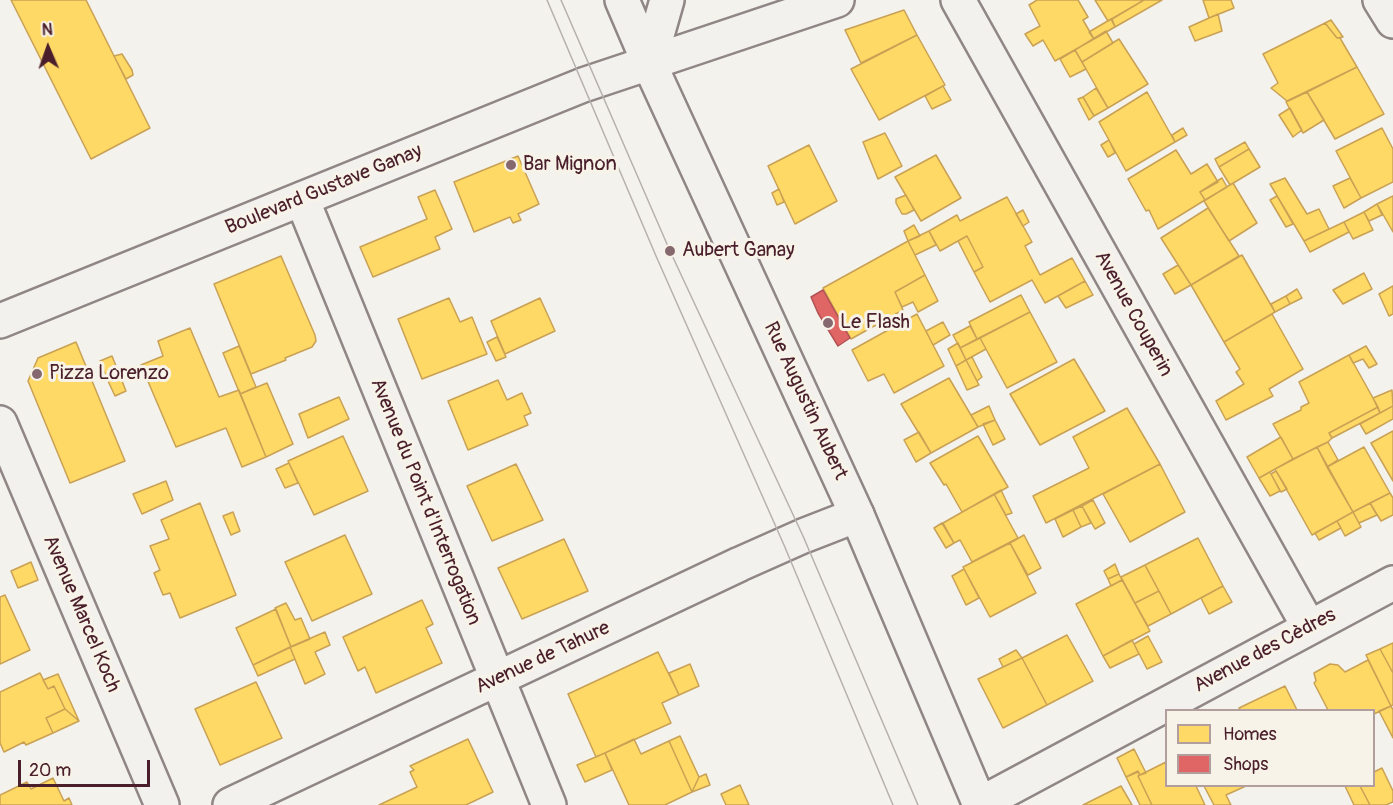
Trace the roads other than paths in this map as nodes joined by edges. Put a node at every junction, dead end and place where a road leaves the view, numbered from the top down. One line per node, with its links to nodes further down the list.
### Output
1 (622, 0): 7 (street, Rue Augustin Aubert)
2 (667, 0): 7 (street)
3 (837, 0): 7 (street, Boulevard Gustave Ganay)
4 (958, 0): 13 (street, Avenue Couperin)
5 (1380, 0): 6 (street)
6 (1393, 21)
7 (649, 63): 8 (street, Boulevard Gustave Ganay); 11 (street, Rue Augustin Aubert)
8 (302, 200): 9 (street, Boulevard Gustave Ganay); 14 (street, Avenue du Point d'Interrogation)
9 (0, 321)
10 (0, 423): 15 (street, Avenue Marcel Koch)
11 (857, 515): 14 (street, Avenue de Tahure); 18 (street, Rue Augustin Aubert)
12 (1393, 583): 13 (street, Avenue des Cèdres)
13 (1310, 627): 18 (street, Avenue des Cèdres)
14 (497, 679): 16 (street, Avenue de Tahure); 17 (street, Avenue du Point d'Interrogation)
15 (162, 805)
16 (231, 805)
17 (549, 805)
18 (980, 805)

